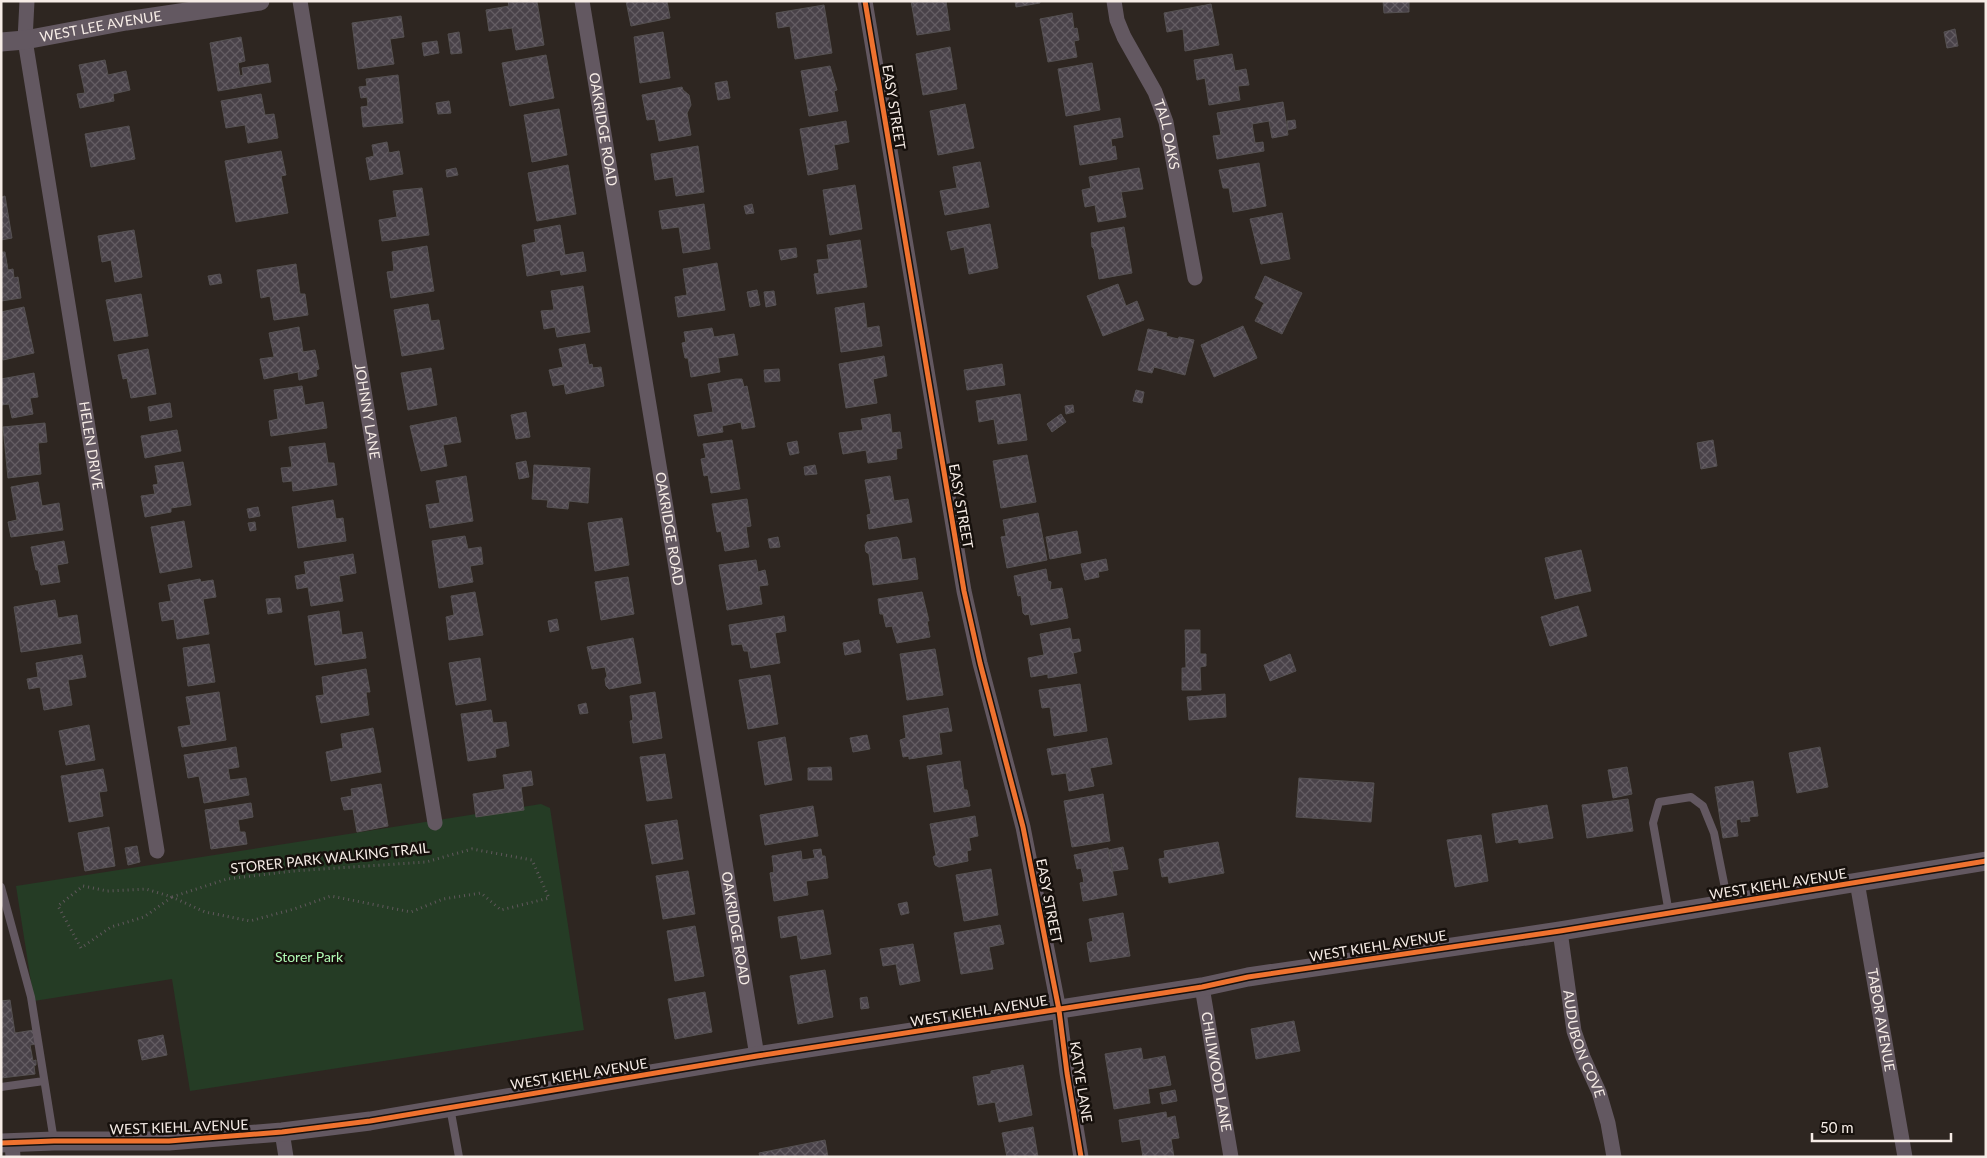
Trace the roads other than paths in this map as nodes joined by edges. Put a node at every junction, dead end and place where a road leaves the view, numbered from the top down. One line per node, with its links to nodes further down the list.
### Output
1 (27, 1): 8 (street, HELEN DRIVE)
2 (260, 1): 7 (street, WEST LEE AVENUE)
3 (300, 1): 11 (street, JOHNNY LANE)
4 (582, 1): 21 (street, OAKRIDGE ROAD)
5 (865, 1): 20 (street, EASY STREET)
6 (1114, 1): 10 (street, TALL OAKS)
7 (227, 4): 8 (street, WEST LEE AVENUE)
8 (25, 40): 9 (street, WEST LEE AVENUE); 12 (street, HELEN DRIVE)
9 (1, 42)
10 (1195, 278)
11 (435, 823)
12 (157, 850)
13 (1986, 861): 14 (street, WEST KIEHL AVENUE)
14 (1857, 882): 16 (street, WEST KIEHL AVENUE); 33 (street, TABOR AVENUE)
15 (1, 887): 22 (lane)
16 (1728, 903): 17 (street, WEST KIEHL AVENUE); 17 (lane)
17 (1669, 913): 18 (street, WEST KIEHL AVENUE)
18 (1560, 931): 19 (street, WEST KIEHL AVENUE); 32 (street, AUDUBON COVE)
19 (1202, 987): 20 (street, WEST KIEHL AVENUE); 31 (street, CHILIWOOD LANE)
20 (1059, 1010): 21 (street, WEST KIEHL AVENUE); 30 (street, KATYE LANE)
21 (756, 1056): 24 (street, WEST KIEHL AVENUE)
22 (44, 1081): 23 (lane); 26 (lane)
23 (1, 1087)
24 (450, 1107): 25 (street, WEST KIEHL AVENUE); 29 (lane)
25 (282, 1132): 26 (street, WEST KIEHL AVENUE); 28 (street)
26 (54, 1141): 27 (street, WEST KIEHL AVENUE)
27 (9, 1148)
28 (286, 1157)
29 (459, 1157)
30 (1081, 1157)
31 (1231, 1157)
32 (1614, 1157)
33 (1905, 1157)

